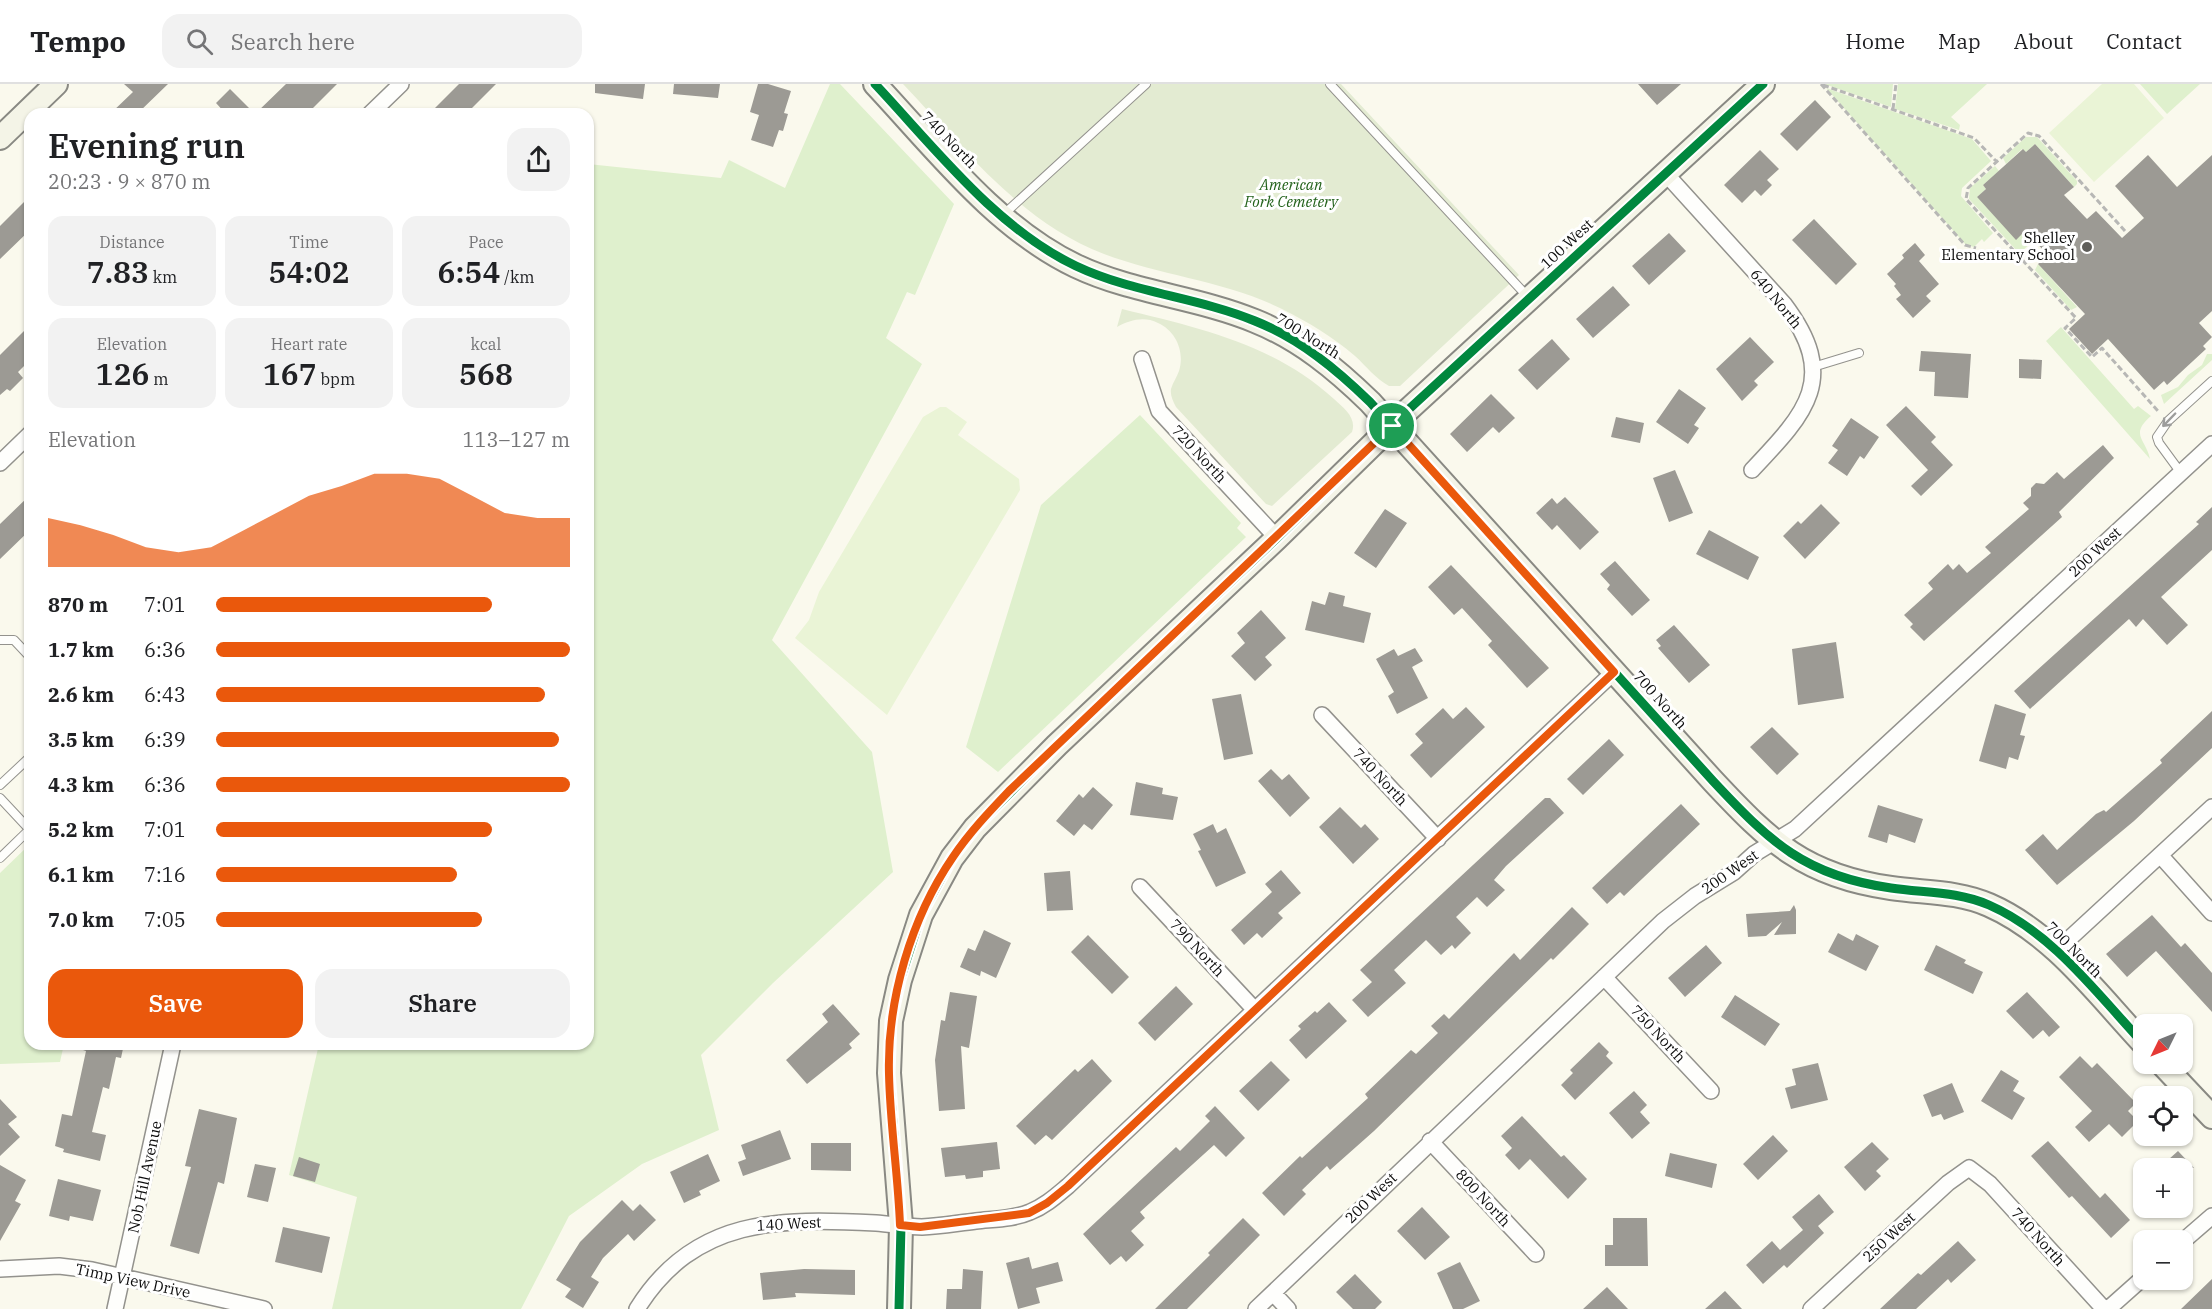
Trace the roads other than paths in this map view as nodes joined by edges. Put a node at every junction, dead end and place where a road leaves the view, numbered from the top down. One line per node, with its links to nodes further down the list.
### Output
1 (56, 84): 7 (street)
2 (401, 84): 8 (street)
3 (875, 84): 12 (street, 740 North)
4 (1146, 84): 12 (lane)
5 (1330, 84): 13 (lane)
6 (1763, 84): 11 (street, 100 West)
7 (34, 108)
8 (376, 108)
9 (24, 118): 10 (street)
10 (0, 138)
11 (1666, 174): 13 (street, 100 West); 16 (street, 640 North)
12 (1001, 217): 18 (street, 700 North)
13 (1530, 299): 18 (street, 100 West)
14 (1859, 353): 16 (lane)
15 (1142, 359): 24 (street, 720 North)
16 (1813, 367): 22 (street, 640 North)
17 (2212, 381): 23 (lane, one-way to 23)
18 (1392, 426): 24 (street, 100 West); 27 (street, 700 North)
19 (24, 440): 21 (street)
20 (2212, 444): 23 (street, 200 West)
21 (0, 463)
22 (1752, 470)
23 (2181, 473): 36 (street, 200 West)
24 (1276, 538): 52 (street, 100 West)
25 (0, 640): 26 (lane)
26 (24, 651)
27 (1614, 672): 35 (street, 140 West); 36 (street, 700 North)
28 (1322, 715): 35 (street, 740 North)
29 (24, 762): 30 (lane)
30 (0, 785)
31 (0, 798): 33 (lane)
32 (2212, 807): 37 (street)
33 (24, 824)
34 (24, 836): 38 (lane)
35 (1438, 839): 43 (street, 140 West)
36 (1775, 842): 41 (street, 700 North); 42 (street, 200 West)
37 (2160, 855): 40 (street); 41 (street)
38 (0, 858)
39 (1140, 887): 43 (street, 790 North)
40 (2212, 913)
41 (2056, 951): 44 (street, 700 North)
42 (1604, 977): 47 (street, 750 North); 49 (street, 200 West)
43 (1255, 1010): 52 (street, 140 West)
44 (2133, 1032)
45 (172, 1050): 56 (street, Nob Hill Avenue)
46 (2171, 1074): 48 (street)
47 (1711, 1091)
48 (2212, 1117)
49 (1430, 1141): 54 (street, 800 North); 58 (street, 200 West)
50 (1969, 1168): 65 (street, 250 West); 66 (street, 740 North)
51 (2212, 1216): 53 (street)
52 (900, 1225): 61 (street, 140 West); 62 (street, 100 West)
53 (2193, 1232)
54 (1536, 1254)
55 (0, 1269): 56 (street, Timp View Drive)
56 (124, 1277): 59 (street, Nob Hill Avenue); 60 (street, Timp View Drive)
57 (2133, 1286): 66 (street)
58 (1273, 1293): 63 (street, 200 West); 64 (street)
59 (115, 1309)
60 (264, 1309)
61 (637, 1309)
62 (899, 1309)
63 (1256, 1309)
64 (1288, 1309)
65 (1811, 1309)
66 (2106, 1309)

